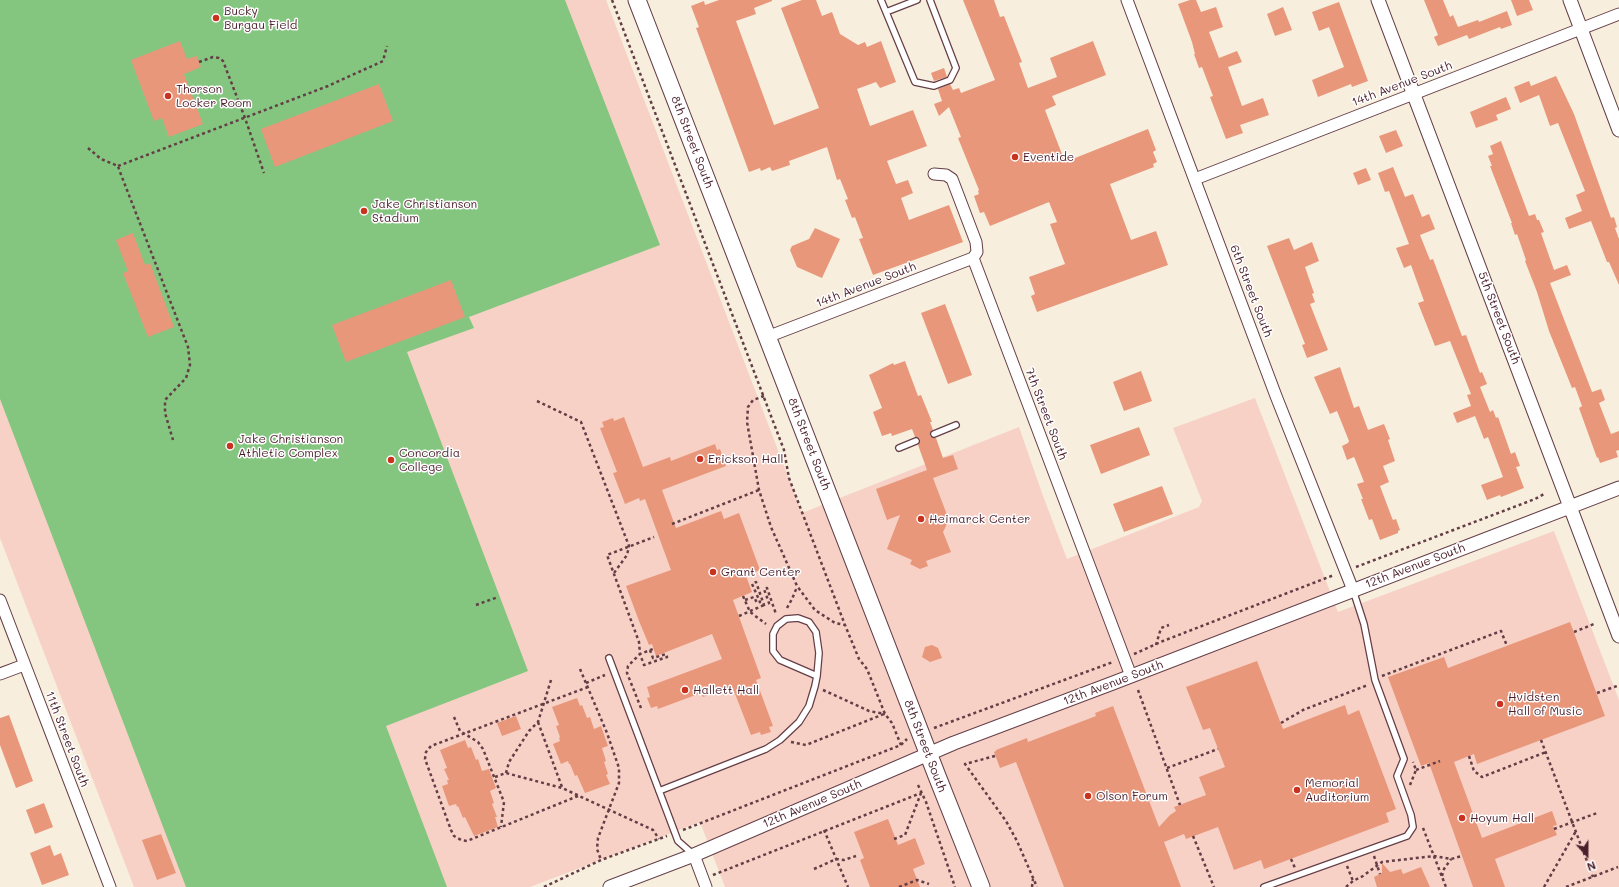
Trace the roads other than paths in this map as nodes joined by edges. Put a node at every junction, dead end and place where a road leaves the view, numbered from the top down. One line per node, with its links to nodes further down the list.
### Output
1 (637, 0): 16 (main road, 8th Street South)
2 (880, 0): 8 (lane)
3 (917, 0): 8 (lane)
4 (930, 0): 8 (lane)
5 (1127, 0): 14 (street, 6th Street South)
6 (1378, 0): 11 (street, 5th Street South)
7 (1570, 0): 10 (street)
8 (886, 12)
9 (1619, 14): 10 (street, 14th Avenue South)
10 (1581, 29): 11 (street, 14th Avenue South); 12 (street)
11 (1415, 93): 14 (street, 14th Avenue South); 22 (street, 5th Street South)
12 (1619, 130)
13 (934, 174): 15 (street, 7th Street South)
14 (1195, 179): 23 (street, 6th Street South)
15 (973, 258): 16 (street, 14th Avenue South); 30 (street, 7th Street South)
16 (767, 337): 31 (main road, 8th Street South)
17 (956, 425): 18 (lane)
18 (934, 434)
19 (916, 441): 20 (lane)
20 (899, 448)
21 (1619, 488): 22 (street, 12th Avenue South)
22 (1571, 506): 23 (street, 12th Avenue South); 25 (street, 5th Street South)
23 (1353, 590): 30 (street, 12th Avenue South); 38 (lane)
24 (0, 600): 27 (street, 11th Street South)
25 (1619, 636)
26 (609, 658): 32 (lane)
27 (24, 665): 28 (street); 35 (street, 11th Street South)
28 (0, 674)
29 (817, 676): 29 (lane); 32 (lane)
30 (1131, 676): 31 (street, 12th Avenue South)
31 (929, 755): 33 (street, 12th Avenue South); 37 (main road, 8th Street South)
32 (659, 791): 33 (lane)
33 (694, 855): 34 (street); 36 (street, 12th Avenue South)
34 (705, 883)
35 (110, 887)
36 (610, 887)
37 (982, 887)
38 (1264, 887)

